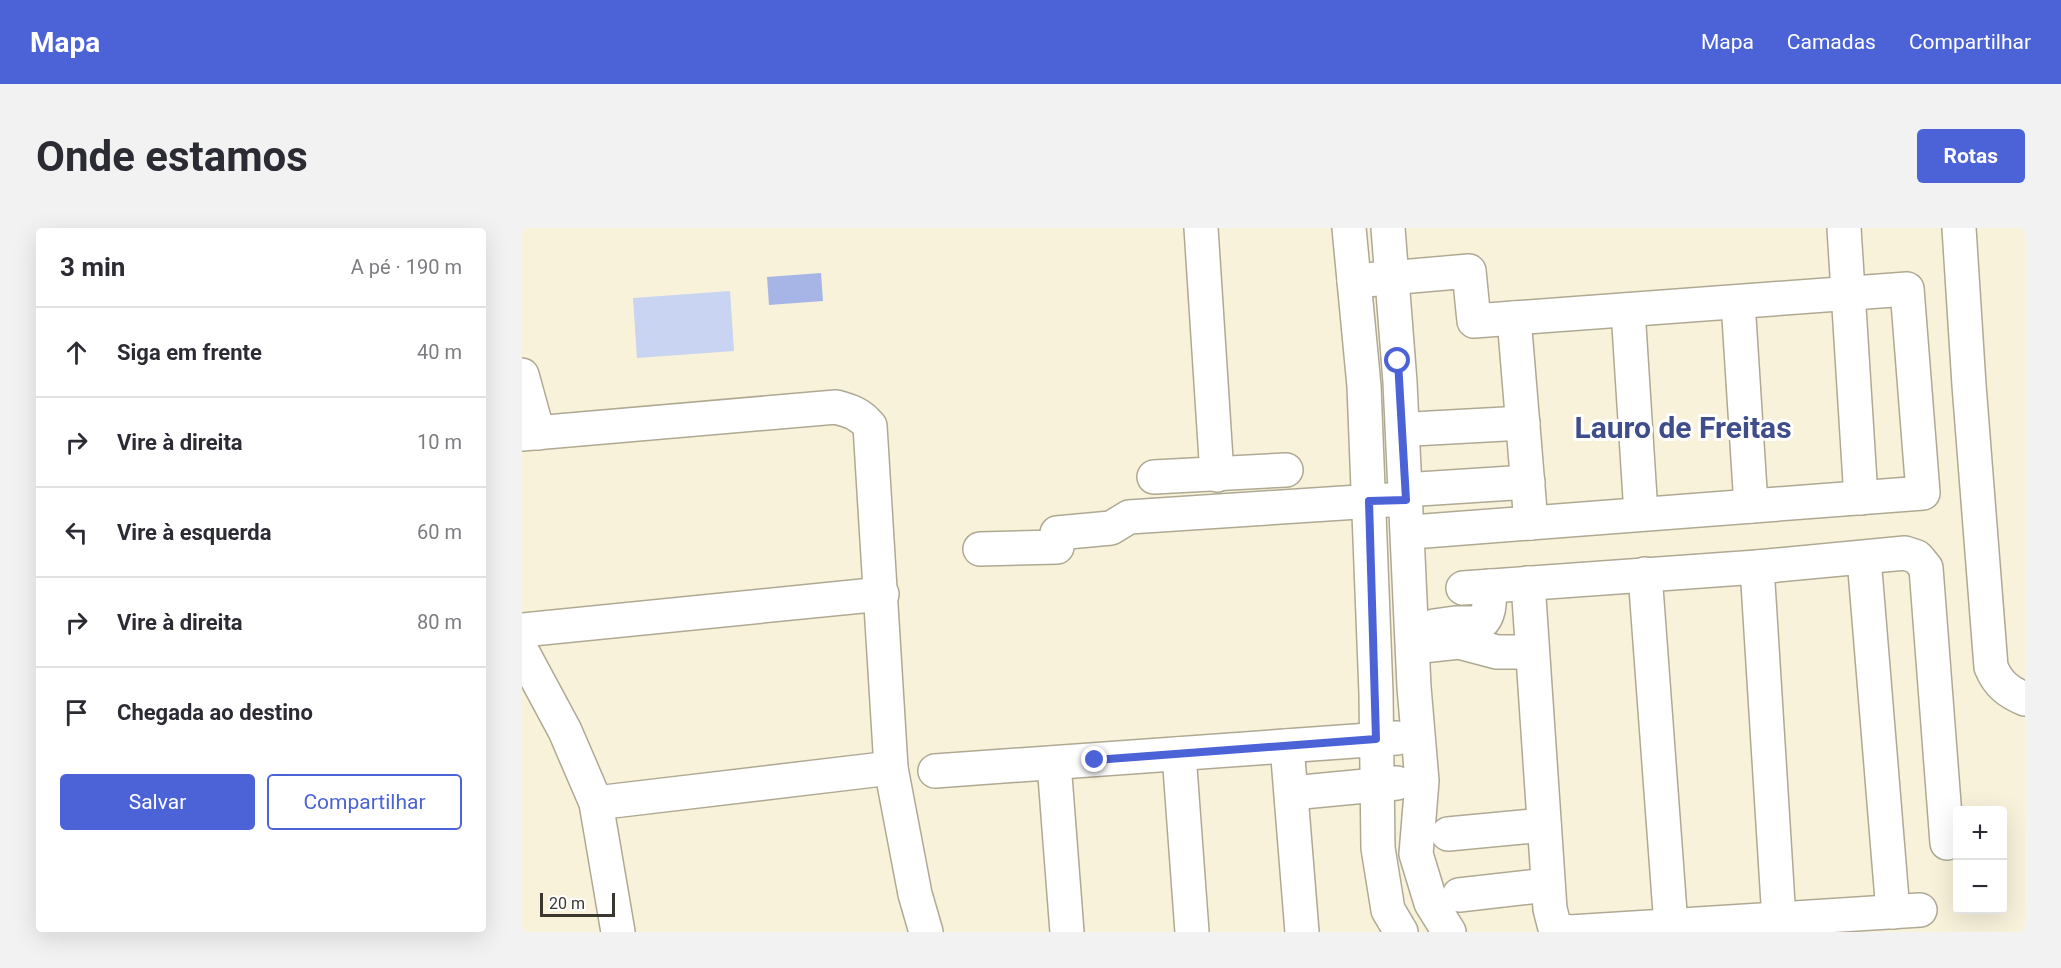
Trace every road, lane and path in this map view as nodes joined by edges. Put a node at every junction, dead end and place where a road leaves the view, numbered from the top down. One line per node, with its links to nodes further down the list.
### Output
1 (1201, 228): 17 (street)
2 (1349, 228): 7 (street)
3 (1388, 228): 6 (street)
4 (1844, 228): 8 (street)
5 (1959, 228): 37 (street)
6 (1391, 277): 7 (street); 11 (street); 20 (street)
7 (1354, 281): 22 (street)
8 (1848, 294): 9 (street); 21 (street); 21 (street)
9 (1738, 302): 10 (street); 23 (street)
10 (1628, 310): 11 (street); 24 (street)
11 (1514, 318): 13 (street)
12 (522, 375): 15 (street)
13 (1523, 423): 14 (street); 19 (street)
14 (1413, 429)
15 (530, 433): 32 (street)
16 (1286, 470): 17 (street)
17 (1217, 475): 18 (street)
18 (1154, 477)
19 (1528, 482): 20 (street); 25 (street)
20 (1412, 495): 22 (street); 34 (street)
21 (1861, 498): 23 (street)
22 (1369, 501): 27 (street); 39 (street)
23 (1751, 506): 24 (street)
24 (1641, 514): 25 (street)
25 (1531, 523): 26 (street)
26 (1425, 531)
27 (980, 549)
28 (1864, 558): 29 (street); 51 (street); 54 (street)
29 (1757, 567): 30 (street); 54 (street)
30 (1645, 574): 31 (street); 55 (street)
31 (1527, 583): 34 (street); 36 (street)
32 (882, 594): 33 (street); 43 (street)
33 (522, 630)
34 (1413, 638): 36 (street); 38 (street)
35 (522, 651): 48 (street)
36 (1533, 652): 49 (street)
37 (2025, 699)
38 (1418, 736): 39 (street); 45 (street)
39 (1376, 739): 40 (street); 46 (street)
40 (1287, 746): 41 (street); 47 (street)
41 (1179, 754): 42 (street); 59 (street)
42 (1053, 763): 44 (street); 58 (street)
43 (891, 768): 48 (street); 57 (street)
44 (935, 771)
45 (1422, 782): 46 (street); 62 (street)
46 (1377, 785): 47 (street); 61 (street)
47 (1292, 793): 60 (street)
48 (596, 803): 56 (street)
49 (1544, 825): 50 (street); 52 (street)
50 (1448, 834)
51 (1947, 843)
52 (1548, 885): 53 (street); 63 (street)
53 (1459, 895)
54 (1779, 920): 55 (street)
55 (1671, 926): 63 (street)
56 (618, 932)
57 (926, 932)
58 (1067, 932)
59 (1192, 932)
60 (1302, 932)
61 (1401, 932)
62 (1449, 932)
63 (1569, 932)

